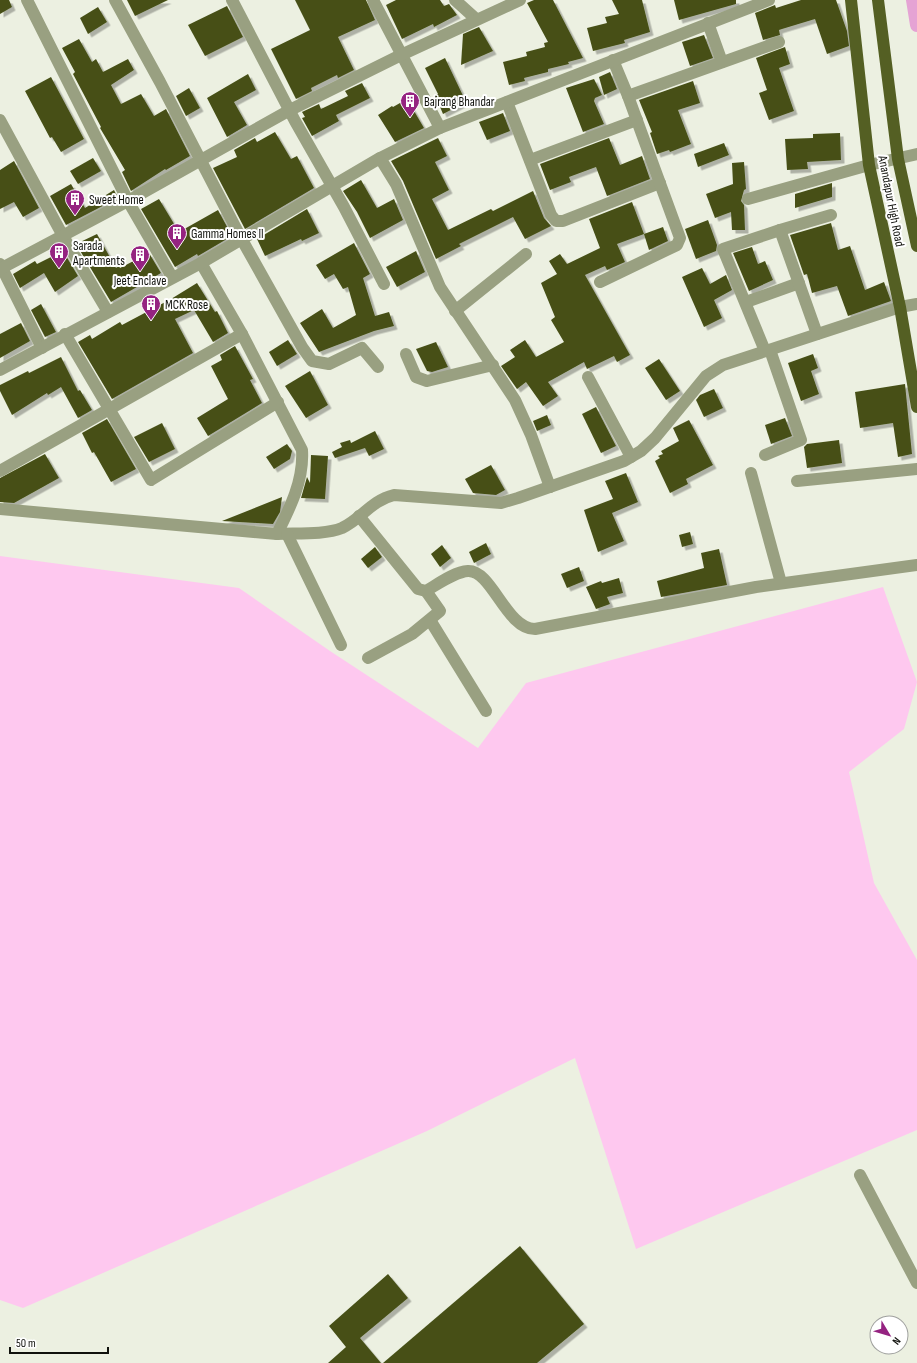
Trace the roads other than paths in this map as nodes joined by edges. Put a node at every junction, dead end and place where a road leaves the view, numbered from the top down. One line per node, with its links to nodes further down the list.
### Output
1 (26, 0): 32 (street)
2 (115, 0): 27 (street)
3 (232, 0): 19 (street)
4 (373, 0): 14 (street)
5 (455, 0): 11 (street)
6 (520, 0): 11 (street)
7 (769, 0): 10 (street)
8 (851, 0): 28 (main road, Anandapur High Road)
9 (878, 0): 25 (main road, Anandapur High Road)
10 (751, 3): 12 (street)
11 (476, 19): 14 (street)
12 (708, 23): 15 (street); 16 (street)
13 (779, 42): 16 (street)
14 (400, 56): 19 (street); 22 (street)
15 (613, 60): 17 (street); 18 (street)
16 (722, 62): 17 (street)
17 (628, 96): 21 (street)
18 (507, 102): 22 (street); 26 (street)
19 (290, 110): 27 (street); 30 (street)
20 (0, 120): 35 (street)
21 (637, 120): 26 (street); 29 (street)
22 (440, 128): 24 (street)
23 (917, 154): 25 (street)
24 (380, 158): 30 (street); 48 (street)
25 (898, 158): 28 (street); 37 (main road, Anandapur High Road)
26 (530, 160): 29 (street)
27 (201, 161): 32 (street); 36 (street)
28 (869, 165): 31 (street); 47 (main road, Anandapur High Road)
29 (660, 183): 42 (street)
30 (332, 188): 36 (street); 44 (street)
31 (748, 199)
32 (128, 201): 35 (street); 41 (street)
33 (832, 215): 34 (street)
34 (780, 230): 43 (street); 45 (street)
35 (63, 236): 40 (street); 49 (street)
36 (241, 238): 39 (street); 57 (street)
37 (917, 246)
38 (526, 254): 48 (street)
39 (201, 262): 41 (street); 51 (street)
40 (1, 267): 53 (street)
41 (172, 278): 49 (street)
42 (600, 282)
43 (799, 283): 45 (street); 52 (street)
44 (384, 284)
45 (746, 302): 54 (street)
46 (917, 304): 47 (street)
47 (900, 307): 52 (street); 61 (main road, Anandapur High Road)
48 (455, 311): 56 (street)
49 (108, 312): 50 (street)
50 (66, 334): 53 (street); 62 (street)
51 (242, 334): 60 (street); 62 (street)
52 (817, 334): 54 (street)
53 (42, 348): 58 (street)
54 (768, 350): 63 (street); 64 (street)
55 (406, 354): 56 (street)
56 (493, 366): 69 (street)
57 (378, 367)
58 (0, 370)
59 (588, 377): 64 (street)
60 (278, 402): 62 (street); 72 (street)
61 (917, 407)
62 (109, 409): 66 (street)
63 (765, 455)
64 (631, 456): 69 (street)
65 (917, 469): 68 (street)
66 (0, 471)
67 (751, 473): 74 (street)
68 (797, 481)
69 (550, 486): 71 (street)
70 (0, 509): 72 (street)
71 (359, 516): 72 (street); 75 (street)
72 (282, 534): 77 (street)
73 (917, 565): 74 (street)
74 (781, 583): 75 (street)
75 (426, 591): 76 (street)
76 (430, 620): 78 (street); 79 (street)
77 (341, 645)
78 (368, 658)
79 (486, 711)
80 (860, 1175): 81 (street)
81 (917, 1283)

